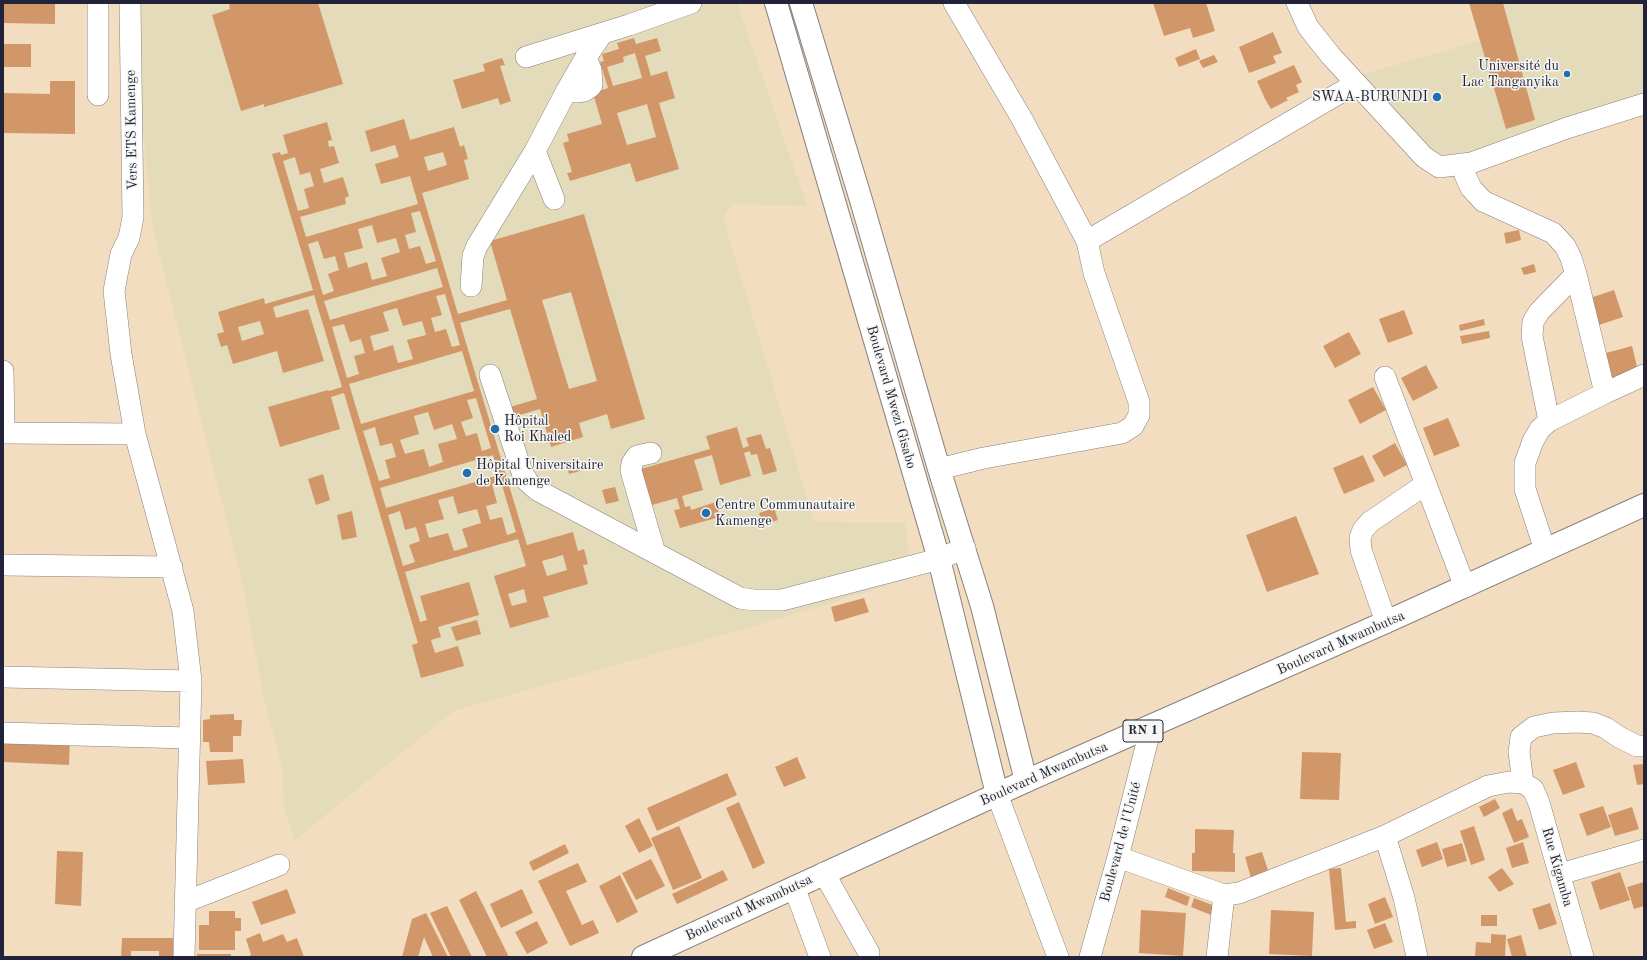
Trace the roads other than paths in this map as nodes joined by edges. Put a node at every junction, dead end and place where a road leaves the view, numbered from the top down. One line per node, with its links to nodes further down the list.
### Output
1 (98, 3): 11 (street)
2 (130, 3): 28 (street, Vers ETS Kamenge)
3 (691, 3): 8 (street)
4 (776, 3): 17 (main road, Boulevard Mwezi Gisabo)
5 (801, 3): 16 (main road, Boulevard Mwezi Gisabo)
6 (954, 3): 18 (street)
7 (1297, 3): 10 (street)
8 (602, 34): 9 (street); 13 (street)
9 (526, 57)
10 (1355, 84): 14 (street); 18 (street)
11 (98, 95)
12 (1644, 104): 14 (street)
13 (536, 151): 15 (street); 20 (street)
14 (1464, 165): 19 (street)
15 (554, 199)
16 (861, 200): 17 (main road); 30 (main road, Boulevard Mwezi Gisabo)
17 (837, 208): 36 (main road, Boulevard Mwezi Gisabo)
18 (1087, 241): 30 (street)
19 (1576, 274): 25 (street); 26 (street)
20 (471, 286)
21 (3, 371): 27 (street)
22 (490, 375): 35 (street)
23 (1644, 375): 25 (street)
24 (1385, 376): 31 (street)
25 (1605, 393): 26 (street)
26 (1549, 421): 34 (street)
27 (4, 433): 28 (street)
28 (135, 434): 38 (street, Vers ETS Kamenge)
29 (651, 453): 35 (street)
30 (939, 469): 33 (main road, Boulevard Mwezi Gisabo)
31 (1426, 484): 39 (street); 40 (street)
32 (1644, 505): 34 (main road, Boulevard Mwambutsa / RN 1)
33 (965, 548): 36 (street); 47 (main road, Boulevard Mwezi Gisabo)
34 (1545, 550): 39 (main road, Boulevard Mwambutsa / RN 1)
35 (655, 553): 36 (street)
36 (939, 559): 49 (main road, Boulevard Mwezi Gisabo)
37 (3, 565): 38 (street)
38 (172, 567): 42 (street, Vers ETS Kamenge)
39 (1465, 587): 40 (main road, Boulevard Mwambutsa / RN 1)
40 (1386, 622): 43 (main road, Boulevard Mwambutsa / RN 1)
41 (3, 677): 42 (street)
42 (190, 681): 45 (street, Vers ETS Kamenge)
43 (1151, 727): 47 (main road, Boulevard Mwambutsa / RN 1); 52 (street, Boulevard de l'Unité)
44 (3, 733): 45 (street)
45 (189, 738): 58 (street, Vers ETS Kamenge)
46 (1644, 746): 48 (street)
47 (1026, 781): 49 (main road, Boulevard Mwambutsa / RN 1)
48 (1523, 783): 50 (street); 55 (street, Rue Kigamba)
49 (997, 794): 54 (main road, Boulevard Mwambutsa / RN 1); 63 (street)
50 (1385, 836): 57 (street); 66 (street)
51 (1644, 850): 55 (street)
52 (1118, 857): 57 (street); 64 (street, Boulevard de l'Unité)
53 (279, 865): 58 (street)
54 (824, 873): 56 (main road, Boulevard Mwambutsa / RN 1); 59 (street)
55 (1560, 874): 67 (street, Rue Kigamba)
56 (794, 887): 61 (main road, Boulevard Mwambutsa / RN 1); 62 (street)
57 (1224, 895): 65 (street)
58 (185, 902): 60 (street, Vers ETS Kamenge)
59 (869, 953)
60 (184, 957)
61 (643, 957)
62 (820, 957)
63 (1058, 957)
64 (1090, 957)
65 (1217, 957)
66 (1417, 957)
67 (1583, 957)

